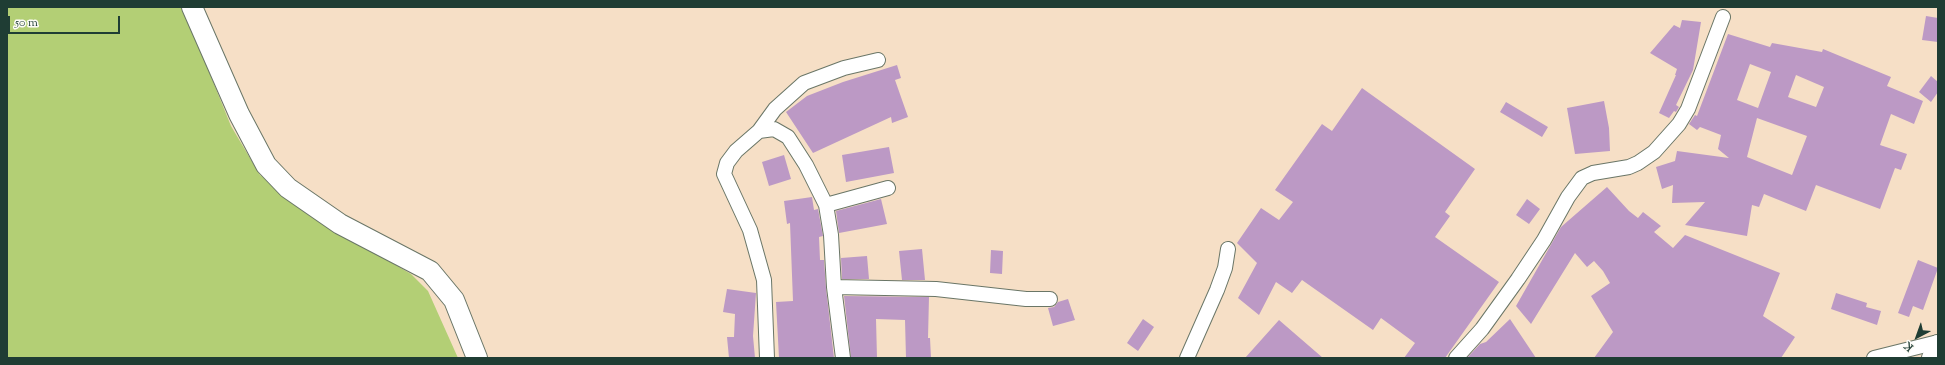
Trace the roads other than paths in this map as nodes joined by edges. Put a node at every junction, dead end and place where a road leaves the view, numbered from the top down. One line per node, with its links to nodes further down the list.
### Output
1 (192, 7): 12 (street)
2 (1722, 17): 16 (street)
3 (878, 60): 4 (street)
4 (759, 131): 6 (street); 13 (street)
5 (888, 188): 6 (street)
6 (826, 205): 8 (street)
7 (1228, 249): 15 (street)
8 (834, 287): 9 (street); 14 (street)
9 (1050, 299)
10 (1938, 342): 17 (street)
11 (1938, 345): 18 (street)
12 (477, 358)
13 (766, 358)
14 (843, 358)
15 (1187, 358)
16 (1456, 358)
17 (1874, 358)
18 (1932, 358)

